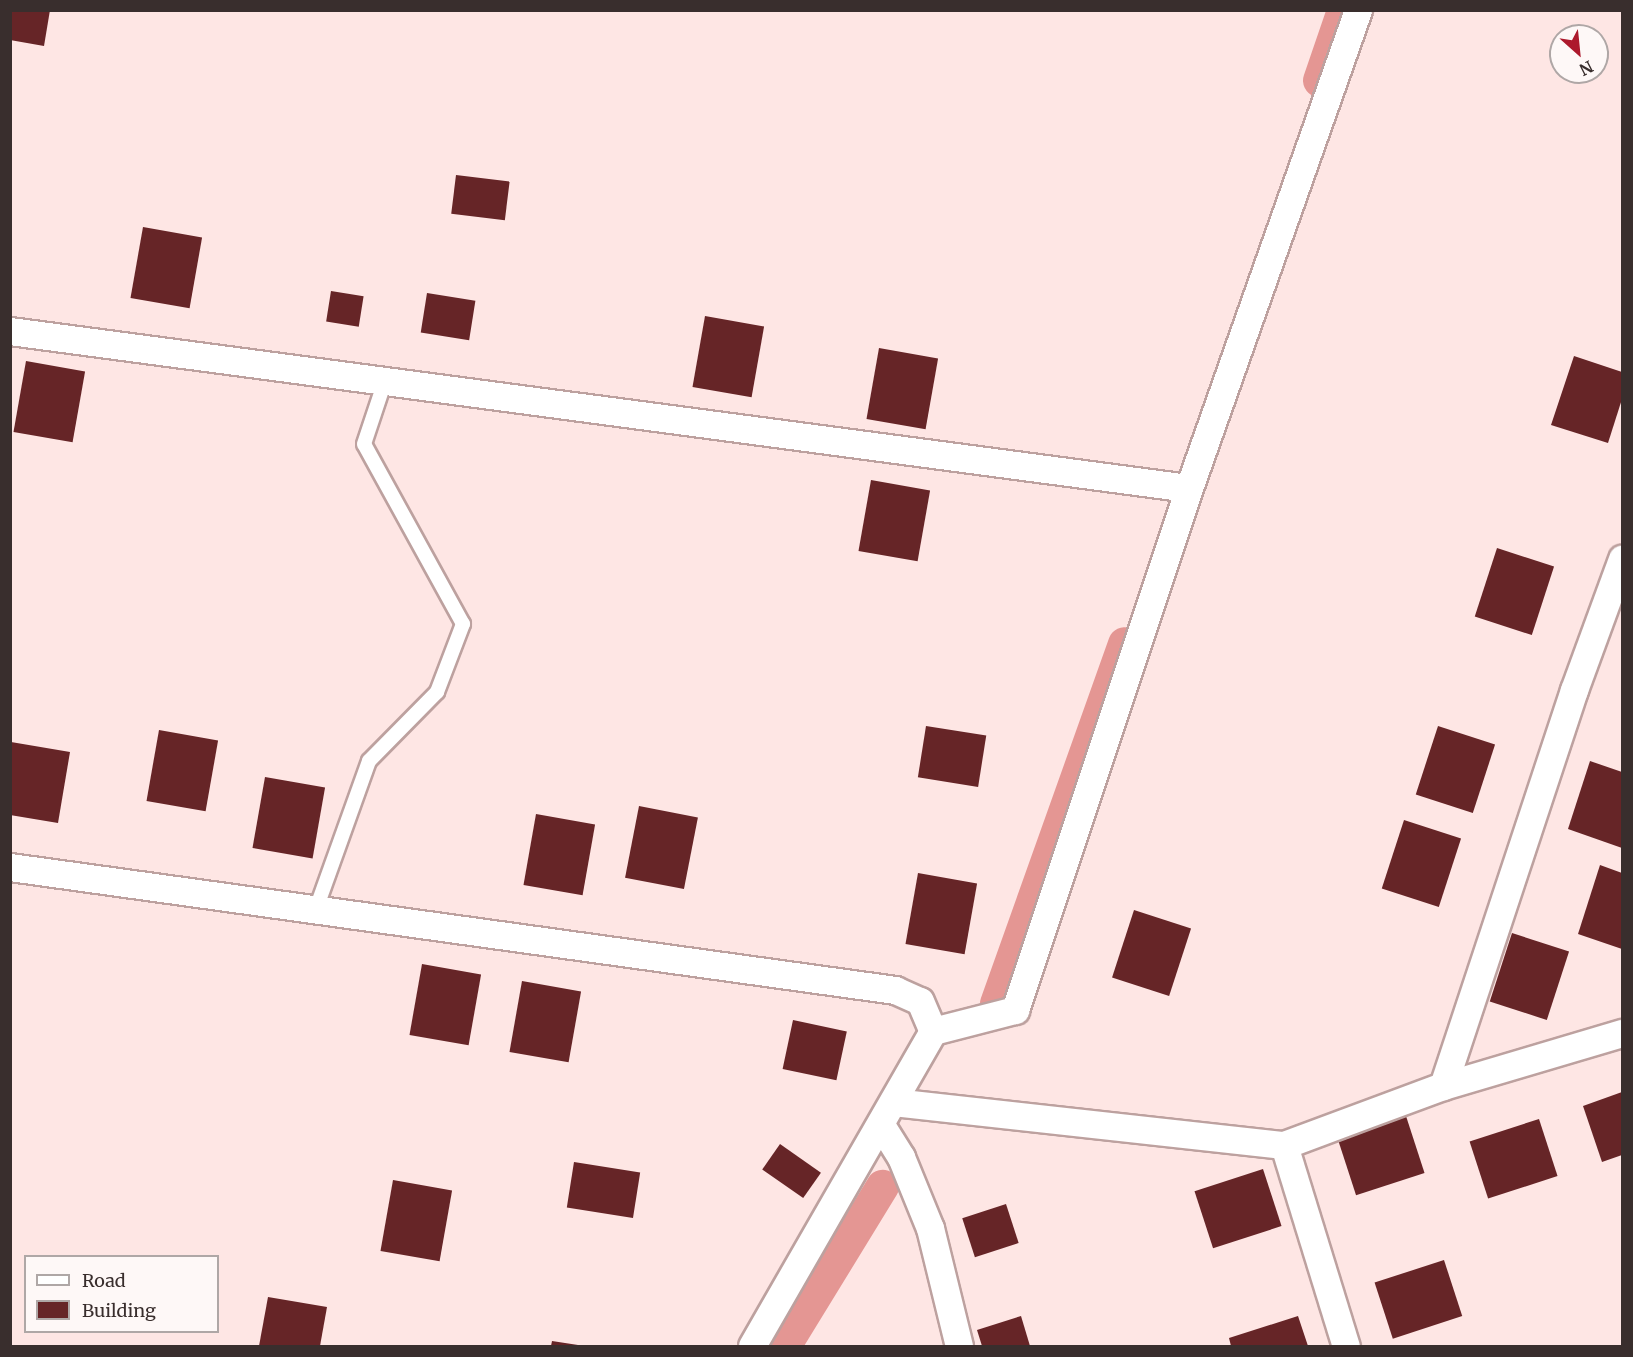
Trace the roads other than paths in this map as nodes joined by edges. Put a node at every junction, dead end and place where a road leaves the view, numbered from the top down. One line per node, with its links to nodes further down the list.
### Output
1 (1358, 10): 4 (street)
2 (10, 331): 3 (street)
3 (385, 381): 4 (street); 7 (lane)
4 (1189, 488): 8 (street)
5 (1623, 559): 10 (street)
6 (10, 867): 7 (street)
7 (316, 909): 8 (street)
8 (933, 1031): 11 (street)
9 (1623, 1033): 10 (street)
10 (1443, 1086): 12 (street)
11 (887, 1114): 12 (street); 13 (street); 14 (street)
12 (1284, 1145): 15 (street)
13 (752, 1347)
14 (959, 1347)
15 (1346, 1347)

